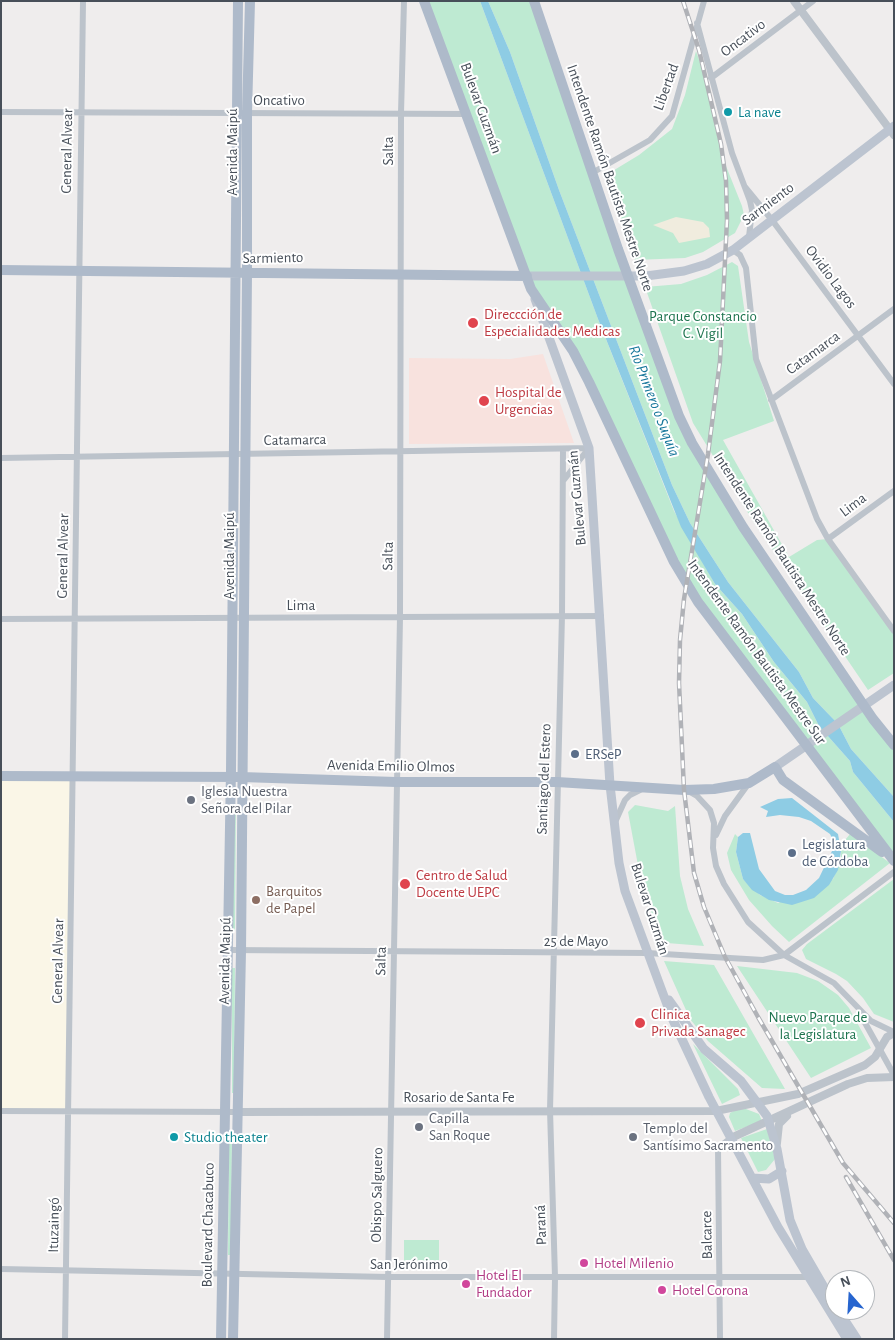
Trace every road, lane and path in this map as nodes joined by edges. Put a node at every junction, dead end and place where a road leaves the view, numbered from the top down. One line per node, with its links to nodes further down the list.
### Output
1 (83, 1): 14 (street, General Alvear)
2 (238, 1): 15 (main road, Avenida Maipú)
3 (250, 1): 15 (main road, Avenida Maipú)
4 (404, 1): 16 (street, Salta)
5 (424, 1): 17 (main road, Bulevar Guzmán)
6 (534, 1): 19 (main road, Intendente Ramón Bautista Mestre Norte)
7 (704, 1): 11 (street, Libertad)
8 (794, 1): 10 (street)
9 (813, 1): 10 (street, Oncativo)
10 (801, 11): 12 (street, Oncativo); 18 (street)
11 (697, 23): 12 (street, Ovidio Lagos); 19 (street, Libertad)
12 (711, 78): 20 (street, Ovidio Lagos)
13 (1, 112): 14 (street, Oncativo)
14 (80, 112): 15 (street, Oncativo); 25 (street, General Alvear)
15 (241, 113): 16 (street, Oncativo); 26 (main road, Avenida Maipú); 27 (main road, Avenida Maipú)
16 (401, 113): 17 (street, Oncativo); 28 (street, Salta)
17 (467, 114): 29 (main road, Bulevar Guzmán)
18 (892, 130): 21 (main road, Sarmiento)
19 (592, 173): 52 (main road, Intendente Ramón Bautista Mestre Norte)
20 (745, 187): 21 (street, Ovidio Lagos); 22 (street, Ovidio Lagos)
21 (772, 220): 22 (main road, Sarmiento); 32 (street, Ovidio Lagos)
22 (749, 237): 23 (main road, Sarmiento)
23 (732, 250): 29 (main road, Sarmiento); 34 (street)
24 (1, 270): 25 (main road, Sarmiento)
25 (78, 271): 26 (main road, Sarmiento); 39 (street, General Alvear)
26 (235, 273): 27 (main road, Sarmiento); 38 (main road, Avenida Maipú)
27 (248, 273): 28 (main road, Sarmiento); 38 (main road, Avenida Maipú)
28 (401, 273): 29 (main road, Sarmiento); 37 (street, Salta)
29 (527, 276): 30 (main road, Bulevar Guzmán)
30 (531, 289): 35 (main road, Bulevar Guzmán); 65 (main road, Intendente Ramón Bautista Mestre Sur)
31 (894, 309): 32 (street, Catamarca)
32 (858, 335): 33 (street, Ovidio Lagos); 34 (street, Catamarca)
33 (894, 384)
34 (771, 400): 43 (street)
35 (589, 448): 36 (street, Catamarca); 41 (street); 45 (main road, Bulevar Guzmán)
36 (563, 449): 37 (street, Catamarca); 41 (street, Santiago del Estero)
37 (402, 450): 38 (street, Catamarca); 46 (street, Salta)
38 (239, 454): 39 (street, Catamarca); 48 (main road, Avenida Maipú)
39 (76, 457): 40 (street, Catamarca); 47 (street, General Alvear)
40 (1, 458)
41 (563, 481): 44 (street, Santiago del Estero)
42 (894, 490): 43 (street, Lima)
43 (828, 540): 50 (street)
44 (562, 615): 45 (street, Lima); 46 (street, Lima); 58 (street, Santiago del Estero)
45 (601, 616): 60 (main road, Bulevar Guzmán)
46 (400, 617): 48 (street, Lima); 57 (street, Salta)
47 (74, 618): 48 (street, Lima); 49 (street, Lima); 55 (street, General Alvear)
48 (238, 618): 56 (main road, Avenida Maipú)
49 (1, 619)
50 (894, 632)
51 (894, 685): 53 (main road)
52 (894, 745)
53 (775, 767): 59 (main road, Avenida Emilio Olmos); 65 (main road)
54 (1, 776): 55 (main road, Avenida Emilio Olmos)
55 (73, 777): 56 (main road, Avenida Emilio Olmos); 82 (street, General Alvear)
56 (236, 777): 57 (main road, Avenida Emilio Olmos); 67 (main road, Avenida Maipú); 68 (main road, Avenida Maipú)
57 (396, 782): 58 (main road, Avenida Emilio Olmos); 69 (street, Salta)
58 (557, 782): 60 (main road, Avenida Emilio Olmos); 70 (street, Santiago del Estero)
59 (749, 784): 62 (main road, Avenida Emilio Olmos); 64 (street)
60 (610, 785): 61 (main road, Avenida Emilio Olmos); 63 (main road, Bulevar Guzmán)
61 (647, 788): 62 (main road, Avenida Emilio Olmos); 63 (street)
62 (684, 790): 64 (street)
63 (614, 826): 71 (main road, Bulevar Guzmán)
64 (713, 848): 72 (street)
65 (893, 860)
66 (894, 872): 72 (street, 25 de Mayo)
67 (229, 950): 68 (street, 25 de Mayo); 85 (main road, Avenida Maipú)
68 (241, 950): 69 (street, 25 de Mayo); 86 (main road, Avenida Maipú)
69 (393, 952): 70 (street, 25 de Mayo); 83 (street, Salta)
70 (552, 953): 71 (street, 25 de Mayo); 79 (street, Santiago del Estero)
71 (647, 953): 72 (street, 25 de Mayo); 73 (main road, Bulevar Guzmán)
72 (784, 955): 74 (street)
73 (660, 984): 78 (main road, Bulevar Guzmán); 84 (main road, Bulevar Guzmán)
74 (856, 1004): 75 (street); 76 (street)
75 (894, 1033): 76 (street, Rosario de Santa Fe)
76 (878, 1050): 77 (street); 78 (street, Rosario de Santa Fe)
77 (894, 1076): 80 (street)
78 (758, 1103): 84 (street, Rosario de Santa Fe); 87 (main road, Bulevar Guzmán)
79 (550, 1110): 83 (street, Rosario de Santa Fe); 84 (street, Rosario de Santa Fe); 98 (street, Paraná)
80 (794, 1110): 87 (street); 89 (street)
81 (1, 1111): 82 (street, Rosario de Santa Fe)
82 (69, 1111): 85 (street, Rosario de Santa Fe); 93 (street, Ituzaingó)
83 (392, 1111): 86 (street, Rosario de Santa Fe); 97 (street, Obispo Salguero)
84 (716, 1111): 88 (main road, Bulevar Guzmán)
85 (226, 1112): 86 (street, Rosario de Santa Fe); 94 (main road, Boulevard Chacabuco)
86 (237, 1112): 95 (main road, Boulevard Chacabuco)
87 (770, 1122): 88 (street); 89 (main road, Bulevar Guzmán)
88 (731, 1138): 91 (main road, Bulevar Guzmán); 99 (street, Balcarce)
89 (777, 1148): 90 (main road, Bulevar Guzmán)
90 (782, 1170): 91 (main road); 96 (main road, Bulevar Guzmán)
91 (752, 1178): 100 (main road, Bulevar Guzmán)
92 (1, 1269): 93 (street, San Jerónimo)
93 (66, 1271): 94 (street, San Jerónimo); 103 (street, Ituzaingó)
94 (222, 1274): 95 (street, San Jerónimo); 104 (main road, Boulevard Chacabuco)
95 (234, 1274): 97 (street, San Jerónimo); 105 (main road, Boulevard Chacabuco)
96 (817, 1276): 100 (street, San Jerónimo); 101 (main road, Bulevar Guzmán)
97 (388, 1277): 98 (street, San Jerónimo); 106 (street, Obispo Salguero)
98 (555, 1277): 99 (street, San Jerónimo); 107 (street, Paraná)
99 (720, 1277): 100 (street, San Jerónimo); 108 (street, Balcarce)
100 (807, 1277): 109 (main road, Bulevar Guzmán)
101 (825, 1289)
102 (845, 1320): 110 (main road)
103 (65, 1339)
104 (221, 1339)
105 (233, 1339)
106 (388, 1339)
107 (554, 1339)
108 (720, 1339)
109 (847, 1339)
110 (857, 1339)

